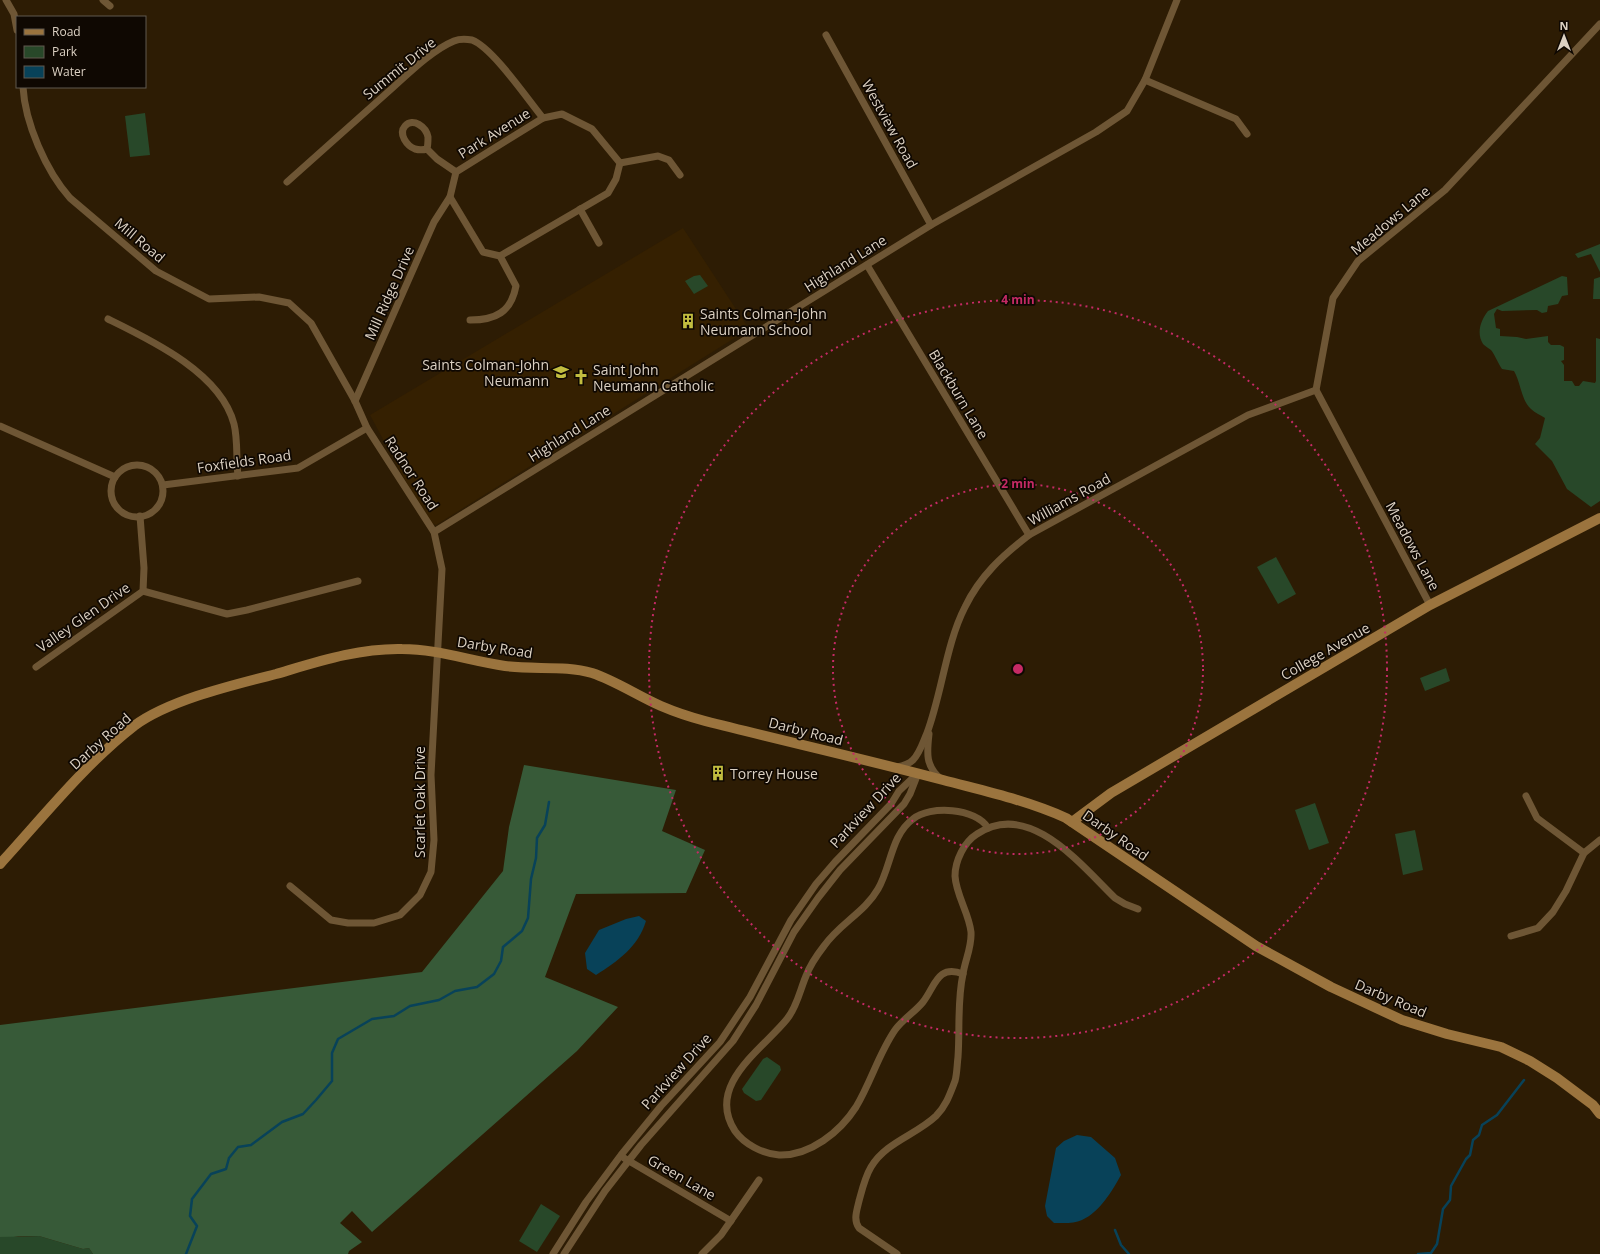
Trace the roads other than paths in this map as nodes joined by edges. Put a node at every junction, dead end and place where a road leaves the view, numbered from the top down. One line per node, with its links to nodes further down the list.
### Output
1 (6, 0): 6 (street)
2 (102, 0): 4 (street)
3 (1177, 0): 8 (street, Highland Lane)
4 (110, 6)
5 (1600, 24): 26 (street, Meadows Lane)
6 (16, 25)
7 (826, 35): 19 (street, Westview Road)
8 (1145, 80): 11 (street); 19 (street, Highland Lane)
9 (23, 88): 25 (street, Mill Road)
10 (543, 118): 13 (street, Park Avenue); 14 (street, Park Avenue); 16 (street, Summit Drive)
11 (1247, 134)
12 (427, 149): 14 (street)
13 (620, 163): 15 (street); 18 (street)
14 (456, 172): 17 (street, Mill Ridge Drive)
15 (680, 175)
16 (287, 182)
17 (450, 197): 21 (street); 27 (street, Mill Ridge Drive)
18 (580, 209): 20 (street); 21 (street)
19 (930, 226): 22 (street, Highland Lane)
20 (599, 243)
21 (500, 256): 24 (street)
22 (867, 265): 35 (street, Highland Lane); 36 (street, Blackburn Lane)
23 (108, 319): 30 (street)
24 (470, 320)
25 (311, 323): 27 (street, Radnor Road)
26 (1316, 390): 36 (street, Williams Road); 39 (street, Meadows Lane)
27 (355, 401): 29 (street, Radnor Road)
28 (0, 426): 31 (street)
29 (368, 428): 30 (street, Foxfields Road); 35 (street, Radnor Road)
30 (238, 476): 32 (street, Foxfields Road)
31 (115, 477): 32 (street); 33 (street)
32 (163, 485): 33 (street)
33 (140, 516): 38 (street, Valley Glen Drive)
34 (1600, 518): 39 (main road, College Avenue)
35 (434, 532): 40 (street, Radnor Road)
36 (1029, 535): 42 (street, Williams Road)
37 (358, 581): 38 (street)
38 (143, 591): 41 (street, Valley Glen Drive)
39 (1430, 605): 47 (main road, College Avenue)
40 (437, 651): 43 (main road, Darby Road); 53 (main road, Darby Road); 54 (street, Scarlet Oak Drive)
41 (36, 667)
42 (931, 722): 43 (street, Williams Road); 45 (street, Williams Road)
43 (894, 767): 44 (main road, Darby Road)
44 (918, 773): 45 (main road, Darby Road); 50 (street, Parkview Drive); 52 (street, Parkview Drive)
45 (941, 779): 47 (main road, Darby Road)
46 (1526, 796): 51 (street)
47 (1072, 822): 62 (main road, Darby Road)
48 (988, 828): 55 (street); 59 (street); 59 (street)
49 (1600, 840): 51 (street)
50 (845, 851): 52 (street); 56 (street, Parkview Drive)
51 (1584, 854): 58 (street)
52 (852, 858): 57 (street, Parkview Drive)
53 (0, 864)
54 (290, 886)
55 (1138, 909)
56 (792, 918): 57 (street); 60 (street, Parkview Drive)
57 (800, 923): 61 (street, Parkview Drive)
58 (1511, 936)
59 (963, 974): 70 (street)
60 (665, 1102): 61 (street); 63 (street, Parkview Drive)
61 (672, 1108): 64 (street, Parkview Drive)
62 (1600, 1114)
63 (620, 1156): 64 (street, Green Lane); 67 (street, Parkview Drive)
64 (628, 1161): 66 (street, Green Lane); 68 (street, Parkview Drive)
65 (759, 1180): 66 (street)
66 (731, 1221): 69 (street)
67 (553, 1254)
68 (564, 1254)
69 (702, 1254)
70 (898, 1254)

